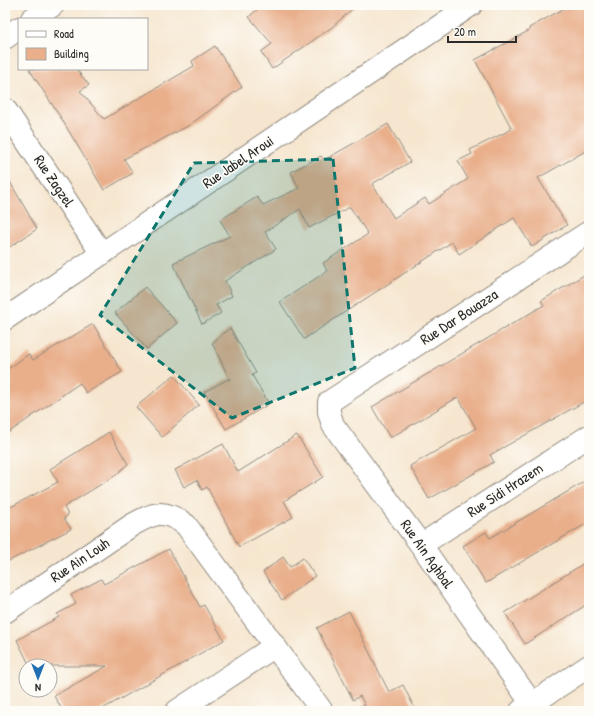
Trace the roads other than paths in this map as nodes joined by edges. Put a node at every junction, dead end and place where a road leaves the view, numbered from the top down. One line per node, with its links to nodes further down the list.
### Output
1 (53, 5): 3 (street)
2 (471, 5): 8 (street, Rue Jabel Aroui)
3 (34, 18)
4 (18, 29): 5 (street)
5 (5, 38)
6 (5, 109): 8 (street, Rue Zagzel)
7 (589, 232): 10 (street, Rue Dar Bouazza)
8 (102, 254): 9 (street, Rue Jabel Aroui)
9 (5, 319)
10 (329, 402): 12 (street, Rue Ain Aghbal)
11 (589, 436): 12 (street, Rue Sidi Hrazem)
12 (421, 545): 16 (street, Rue Ain Aghbal)
13 (5, 612): 14 (street, Rue Ain Louh)
14 (275, 646): 17 (street); 18 (street)
15 (589, 666): 16 (street)
16 (526, 707)
17 (177, 711)
18 (322, 711)

